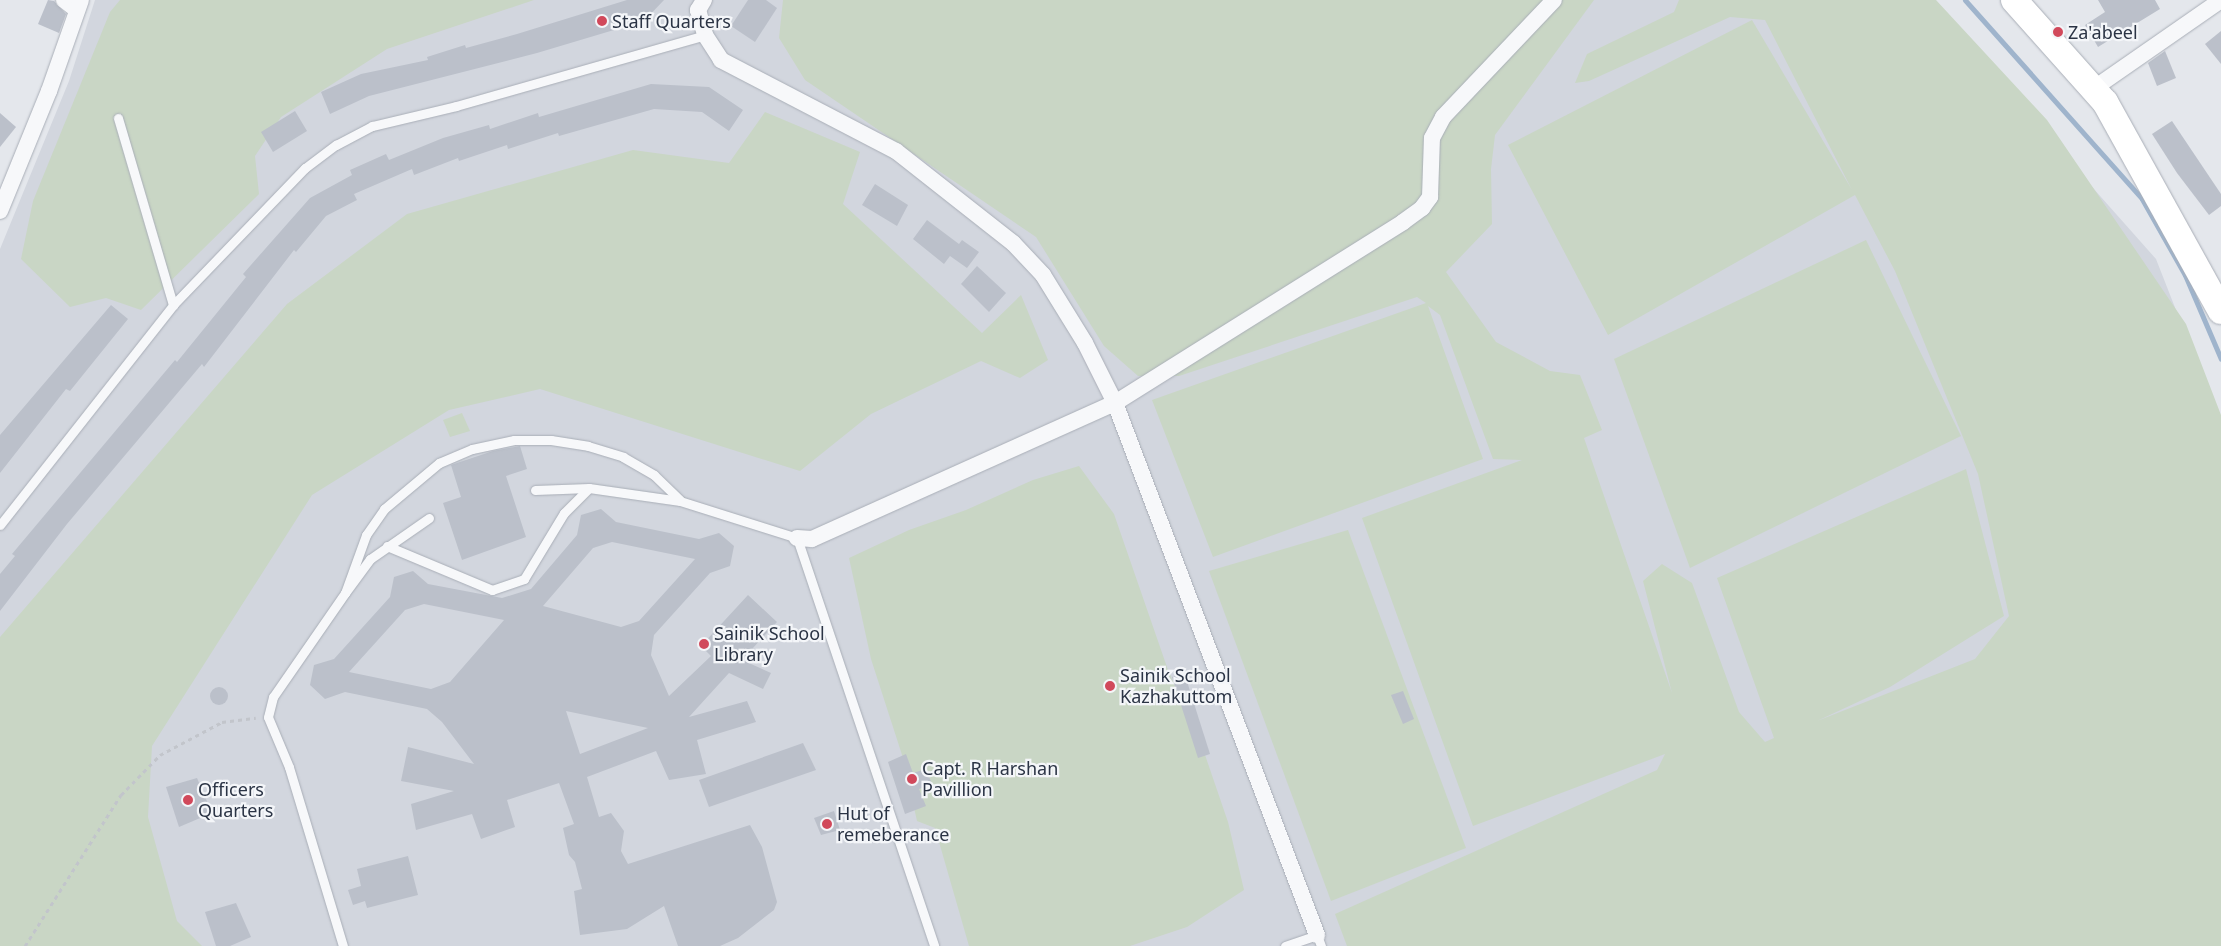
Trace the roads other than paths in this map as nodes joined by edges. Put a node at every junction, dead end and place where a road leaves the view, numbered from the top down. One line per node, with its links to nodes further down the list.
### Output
1 (704, 0): 6 (street)
2 (1554, 0): 12 (street)
3 (2014, 0): 7 (main road)
4 (2221, 0): 7 (street)
5 (74, 3): 9 (street)
6 (705, 35): 10 (lane); 12 (street)
7 (2093, 89): 11 (main road)
8 (118, 118): 10 (lane)
9 (0, 211)
10 (173, 305): 17 (lane)
11 (2221, 311)
12 (1115, 404): 18 (street); 21 (street)
13 (588, 488): 14 (lane); 15 (lane); 19 (lane)
14 (535, 490)
15 (680, 501): 18 (lane); 20 (lane)
16 (429, 518): 19 (lane)
17 (0, 525)
18 (797, 538): 23 (lane)
19 (386, 546): 20 (lane)
20 (345, 593): 22 (lane)
21 (1319, 940): 24 (lane)
22 (342, 946)
23 (934, 946)
24 (1285, 946)

